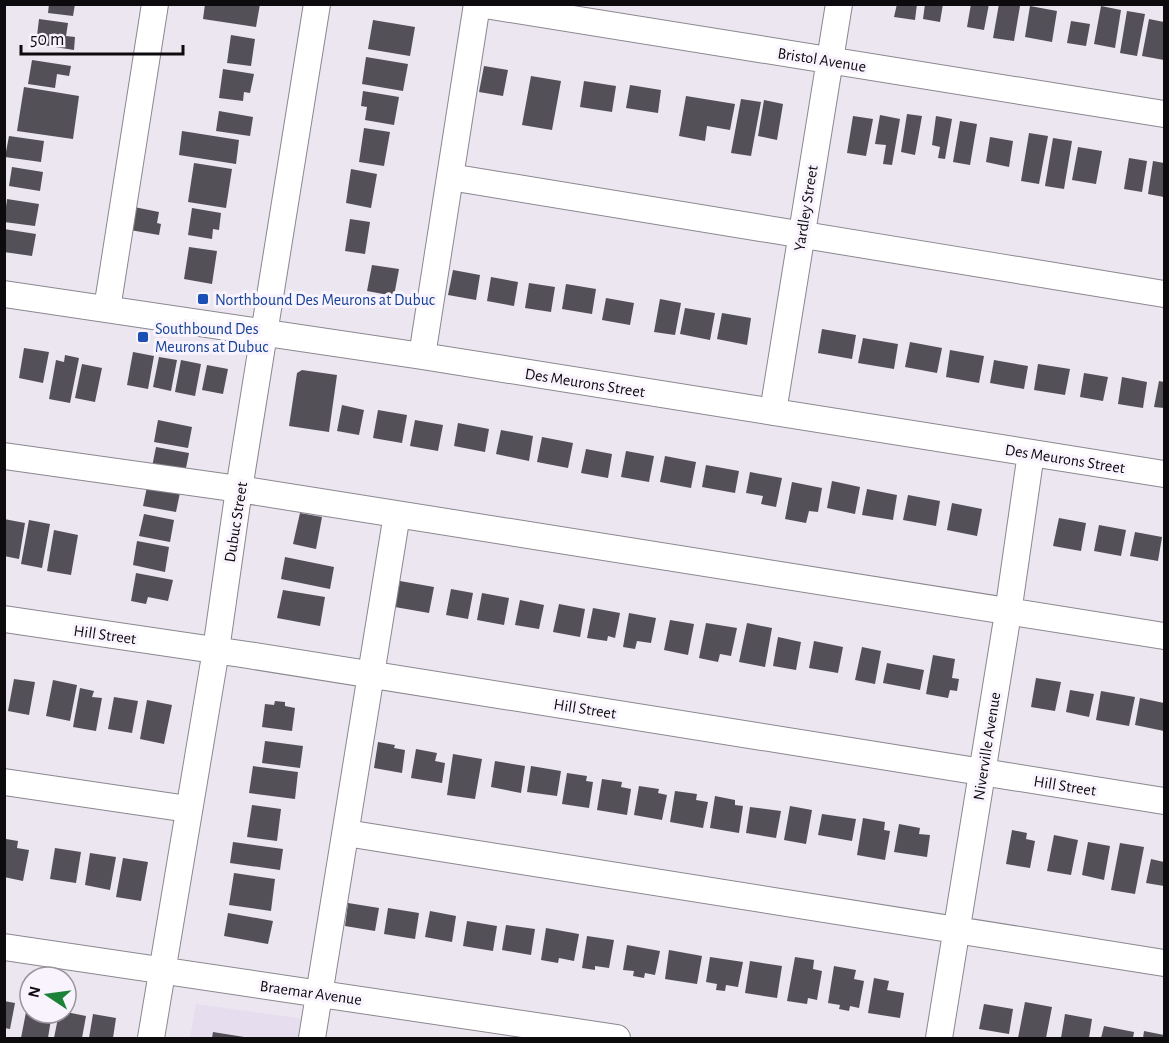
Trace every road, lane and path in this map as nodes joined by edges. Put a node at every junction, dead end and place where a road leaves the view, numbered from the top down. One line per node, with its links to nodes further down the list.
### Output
1 (154, 4): 11 (street)
2 (317, 4): 12 (street, Dubuc Street)
3 (478, 4): 5 (street, Bristol Avenue); 7 (street)
4 (839, 4): 5 (street, Yardley Street)
5 (830, 61): 6 (street, Bristol Avenue); 8 (street, Yardley Street)
6 (1164, 114)
7 (450, 177): 8 (street); 13 (street)
8 (800, 236): 10 (street); 14 (street, Yardley Street)
9 (4, 294): 11 (street, Des Meurons Street)
10 (1164, 294)
11 (107, 309): 12 (street, Des Meurons Street)
12 (266, 333): 13 (street, Des Meurons Street); 18 (street, Dubuc Street)
13 (422, 356): 14 (street, Des Meurons Street)
14 (773, 412): 15 (street, Des Meurons Street)
15 (1031, 453): 17 (street, Des Meurons Street); 20 (street, Niverville Avenue)
16 (4, 456): 18 (street)
17 (1164, 474)
18 (239, 489): 19 (street); 23 (street, Dubuc Street)
19 (396, 514): 20 (street); 24 (street)
20 (1008, 613): 22 (street); 25 (street, Niverville Avenue)
21 (4, 619): 23 (street, Hill Street)
22 (1164, 636)
23 (216, 650): 24 (street, Hill Street); 28 (street, Dubuc Street)
24 (372, 675): 25 (street, Hill Street); 29 (street)
25 (982, 772): 27 (street, Hill Street); 30 (street, Niverville Avenue)
26 (4, 782): 28 (street)
27 (1164, 801)
28 (188, 809): 33 (street, Dubuc Street)
29 (346, 833): 30 (street); 34 (street)
30 (956, 930): 32 (street); 38 (street, Niverville Avenue)
31 (4, 947): 33 (street, Braemar Avenue)
32 (1164, 963)
33 (161, 970): 34 (street, Braemar Avenue); 35 (street, Dubuc Street)
34 (319, 993): 36 (street); 37 (street, Braemar Avenue)
35 (151, 1038)
36 (312, 1038)
37 (617, 1038)
38 (939, 1038)

